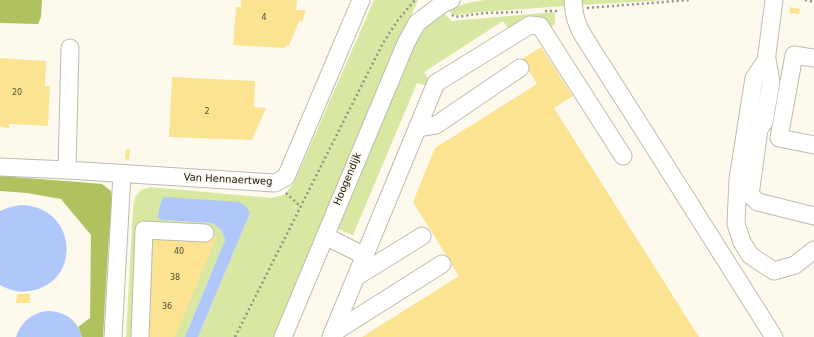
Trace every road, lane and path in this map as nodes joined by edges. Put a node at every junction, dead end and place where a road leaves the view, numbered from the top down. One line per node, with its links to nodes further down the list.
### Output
1 (361, 0): 18 (street, Van Hennaertweg)
2 (415, 0): 19 (path)
3 (451, 0): 22 (street, Hoogendijk)
4 (573, 0): 37 (street)
5 (774, 0): 10 (street)
6 (805, 0): 7 (path)
7 (814, 2)
8 (70, 48): 16 (street)
9 (814, 58): 13 (street)
10 (767, 59): 20 (street); 24 (street)
11 (520, 68): 12 (street)
12 (417, 128): 14 (street); 27 (street)
13 (814, 145)
14 (624, 156)
15 (0, 167): 16 (street, Van Hennaertweg)
16 (67, 170): 17 (street, Van Hennaertweg)
17 (122, 174): 18 (street, Van Hennaertweg); 25 (street)
18 (276, 183): 19 (path)
19 (301, 207): 35 (path)
20 (814, 216)
21 (205, 233): 26 (street)
22 (325, 236): 27 (street); 36 (street, Hoogendijk)
23 (422, 236): 29 (street)
24 (814, 250)
25 (118, 252): 26 (street); 30 (street)
26 (143, 254): 31 (street)
27 (365, 256): 29 (street)
28 (442, 264): 32 (street)
29 (356, 277): 32 (street)
30 (114, 309): 31 (street); 33 (street)
31 (141, 311): 34 (street)
32 (332, 335)
33 (113, 337)
34 (140, 337)
35 (236, 337)
36 (283, 337)
37 (774, 337)

